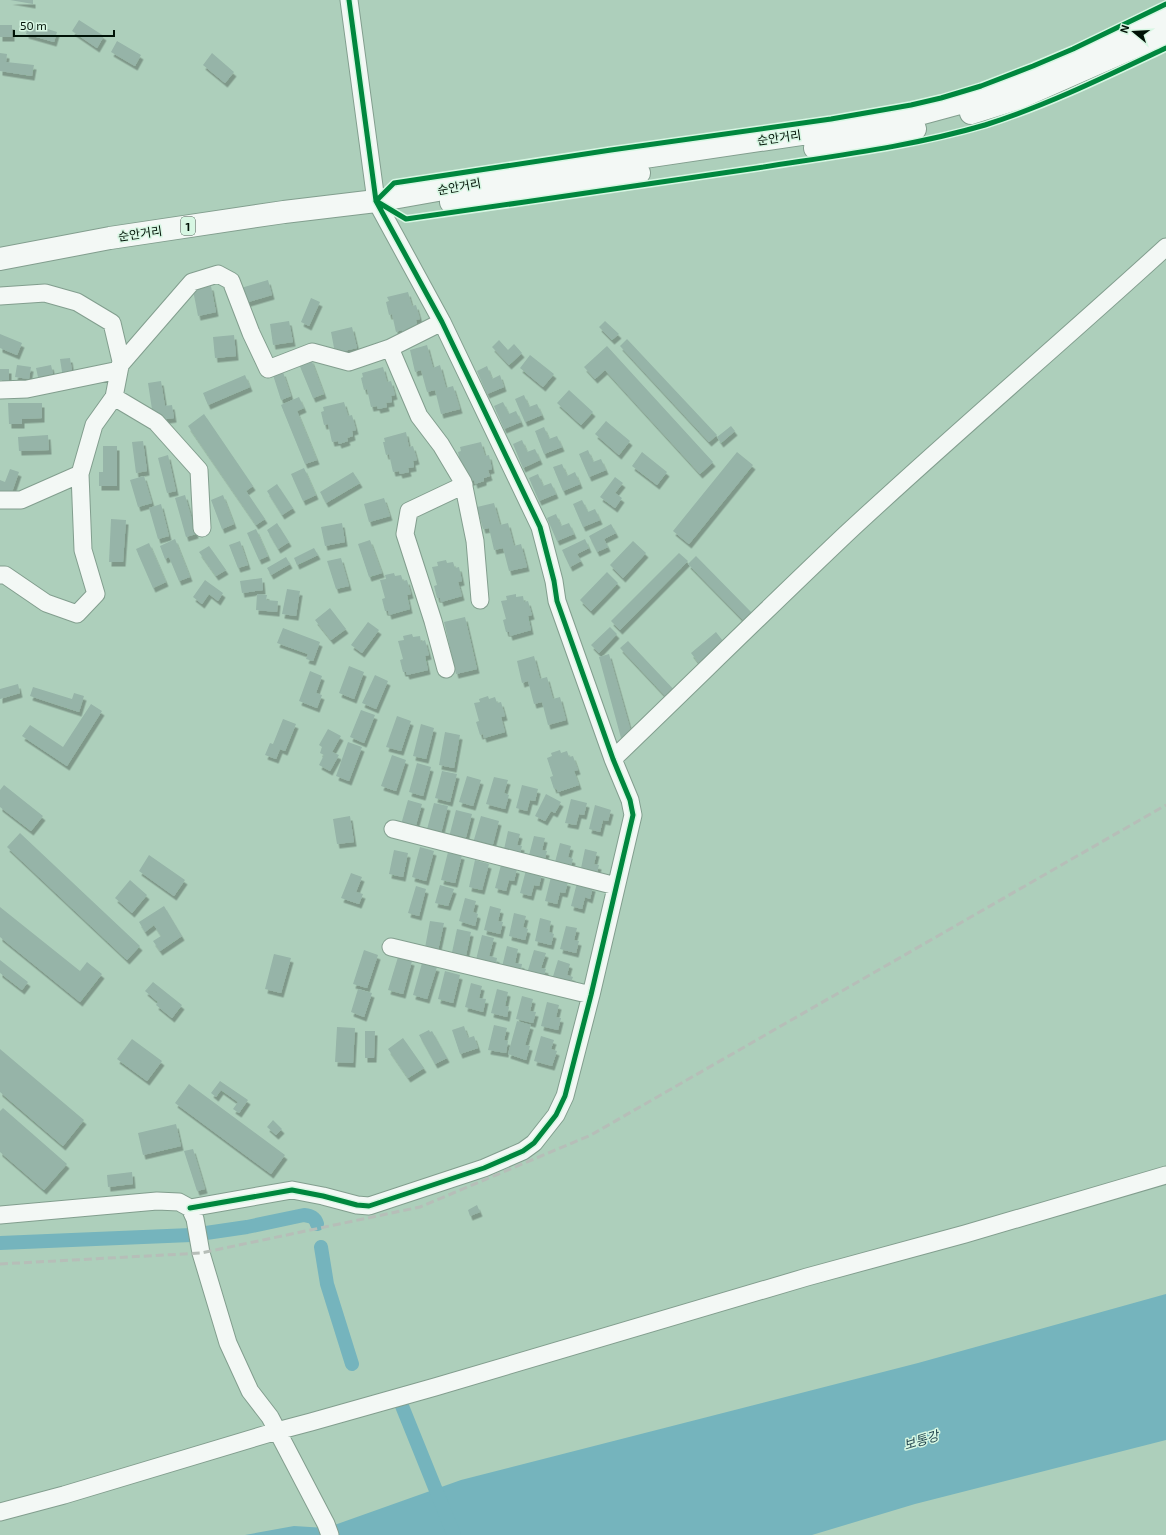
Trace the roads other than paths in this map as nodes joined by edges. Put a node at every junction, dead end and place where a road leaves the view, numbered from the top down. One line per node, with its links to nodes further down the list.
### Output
1 (349, 0): 4 (street)
2 (1166, 16): 4 (main road, 순안거리 / 1)
3 (1166, 33): 4 (main road, 순안거리 / 1)
4 (376, 201): 6 (main road, 순안거리 / 1); 8 (street)
5 (1166, 247): 20 (street)
6 (0, 258)
7 (0, 296): 10 (street)
8 (442, 322): 9 (street); 20 (street)
9 (390, 348): 10 (street); 14 (street)
10 (120, 368): 11 (street); 12 (street)
11 (0, 390)
12 (114, 397): 13 (street); 16 (street)
13 (80, 474): 15 (street); 17 (street)
14 (464, 485): 18 (street); 19 (street)
15 (0, 500)
16 (202, 528)
17 (0, 575)
18 (480, 600)
19 (446, 670)
20 (613, 759): 22 (street)
21 (393, 829): 22 (street)
22 (616, 886): 24 (street)
23 (391, 947): 24 (street)
24 (591, 995): 26 (street)
25 (1166, 1175): 28 (street)
26 (190, 1208): 27 (street); 28 (street)
27 (0, 1215)
28 (277, 1431): 29 (street); 30 (street)
29 (0, 1512)
30 (328, 1529)

